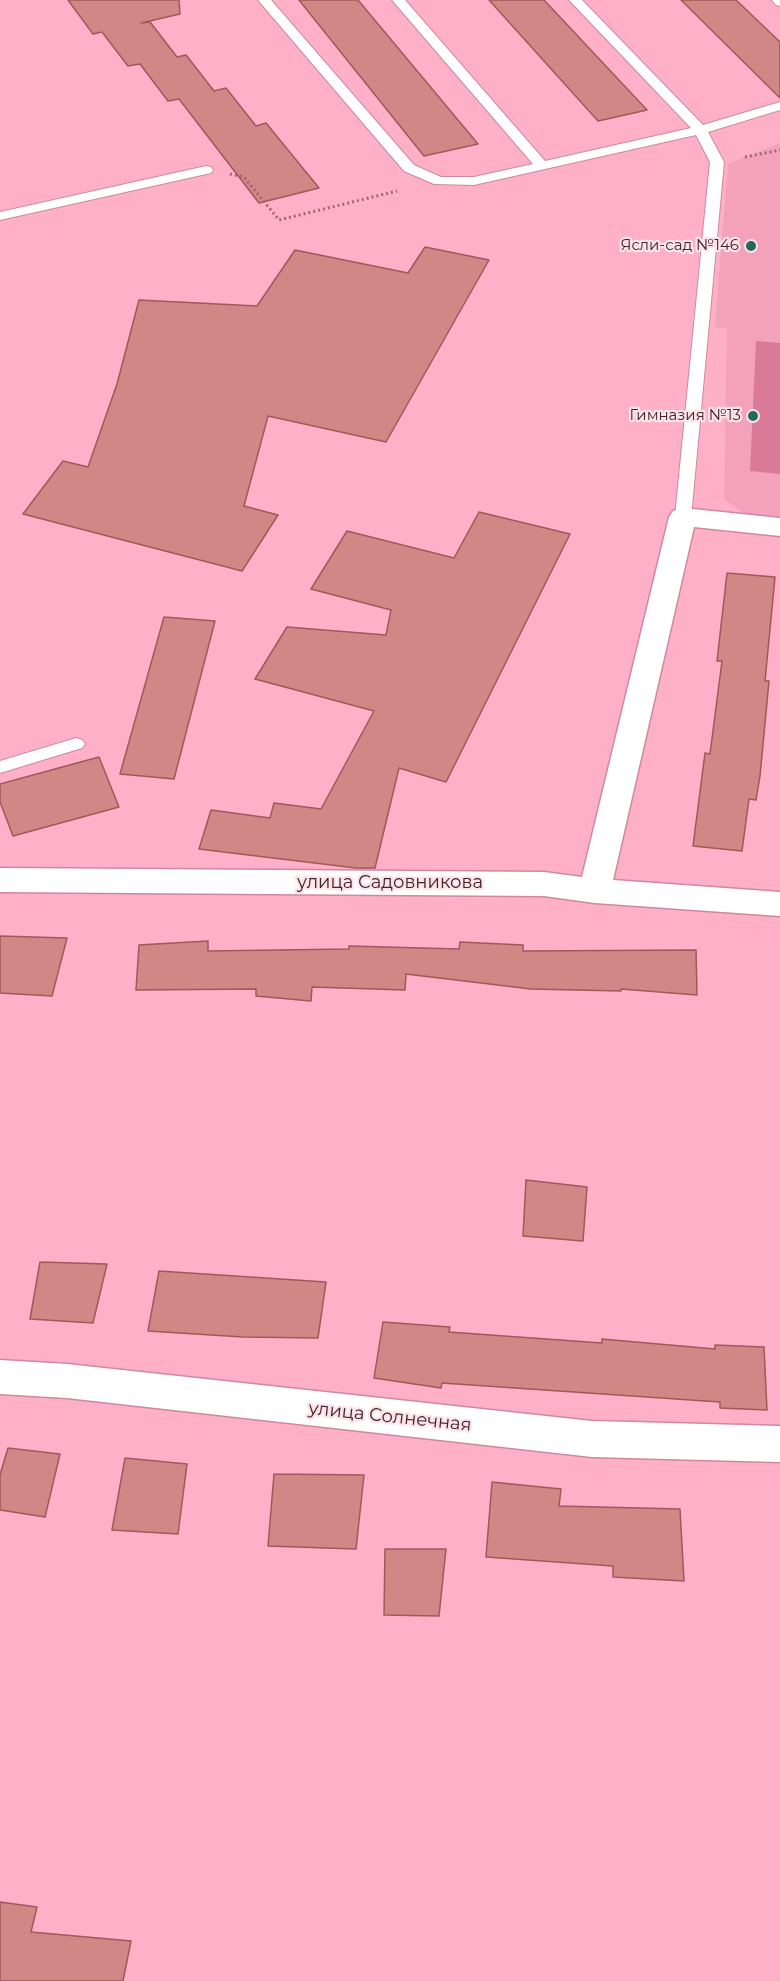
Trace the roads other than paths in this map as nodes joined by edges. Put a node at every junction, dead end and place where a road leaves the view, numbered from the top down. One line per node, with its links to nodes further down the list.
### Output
1 (264, 0): 6 (lane)
2 (398, 0): 6 (lane)
3 (575, 0): 5 (lane)
4 (780, 106): 5 (lane)
5 (700, 130): 6 (lane); 9 (lane)
6 (542, 166)
7 (206, 170): 8 (lane)
8 (0, 216)
9 (683, 518): 10 (street); 14 (street)
10 (780, 527)
11 (76, 744): 12 (lane)
12 (0, 766)
13 (0, 880): 14 (street, улица Садовникова)
14 (595, 891): 15 (street, улица Садовникова)
15 (780, 904)
16 (0, 1377): 17 (street, улица Солнечная)
17 (780, 1444)

